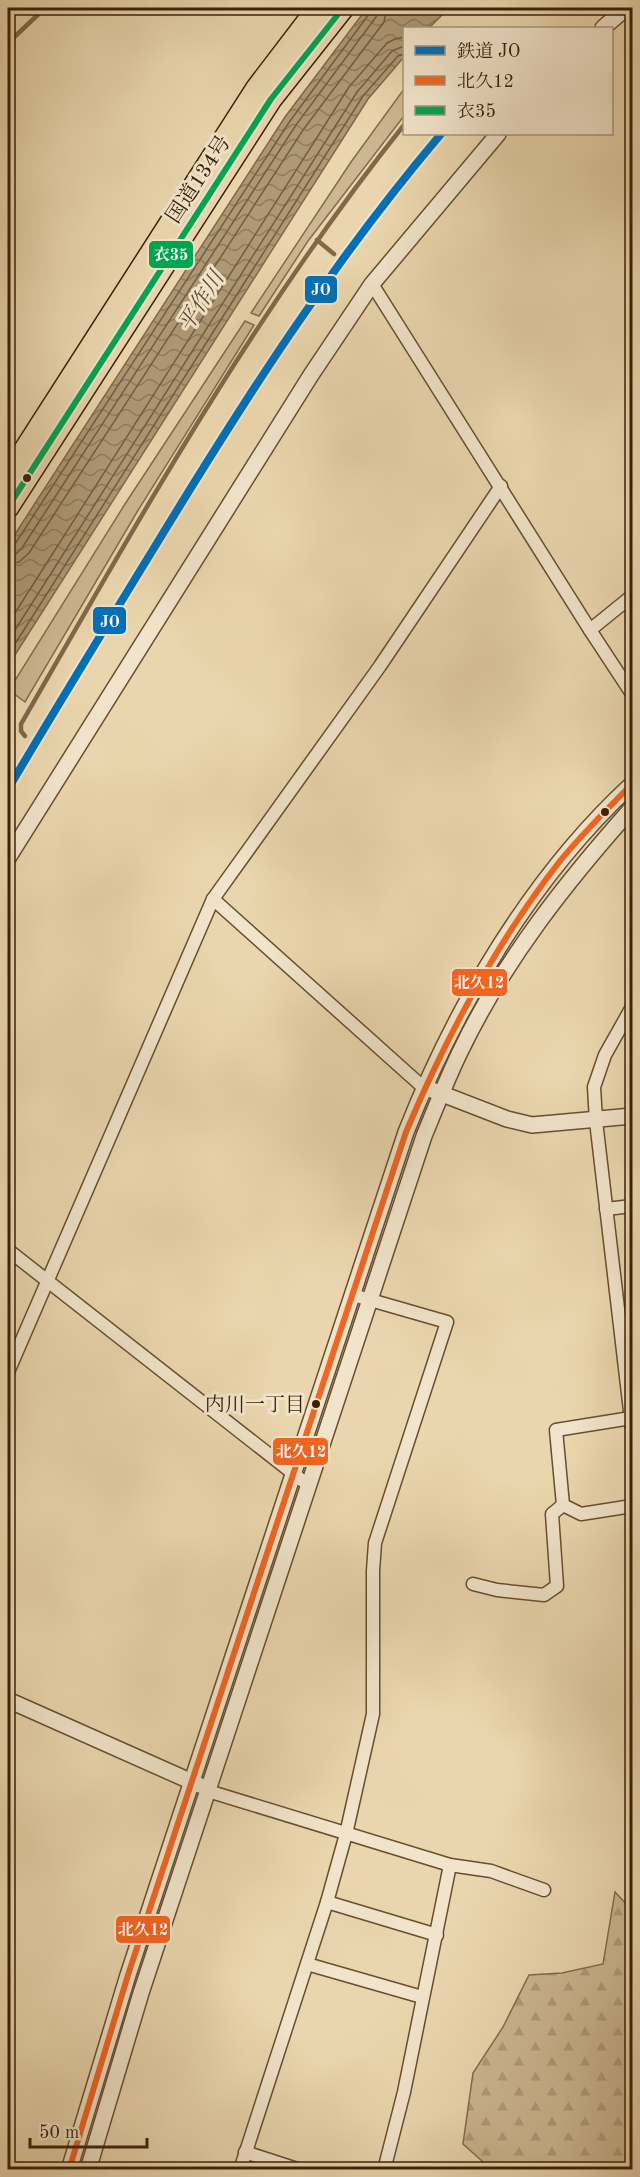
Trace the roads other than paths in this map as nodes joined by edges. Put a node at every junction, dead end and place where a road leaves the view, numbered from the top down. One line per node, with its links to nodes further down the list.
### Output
1 (318, 8): 7 (highway, 国道134号)
2 (343, 8): 9 (highway, 国道134号)
3 (627, 8): 4 (street)
4 (604, 27)
5 (497, 135): 6 (street)
6 (372, 284): 8 (street); 15 (street)
7 (8, 476)
8 (501, 486): 11 (street); 16 (street)
9 (8, 507)
10 (633, 596): 11 (street)
11 (590, 630): 12 (street)
12 (633, 694)
13 (633, 784): 18 (street)
14 (633, 808): 19 (street)
15 (8, 858)
16 (213, 899): 18 (street); 25 (street)
17 (633, 1007): 21 (street)
18 (424, 1088): 19 (street); 26 (street)
19 (441, 1094): 21 (street); 27 (street)
20 (633, 1116): 21 (street)
21 (596, 1120): 23 (street)
22 (633, 1206): 23 (street)
23 (606, 1209): 29 (street)
24 (8, 1250): 25 (street)
25 (47, 1279): 28 (street); 30 (street)
26 (352, 1295): 27 (street); 30 (street)
27 (369, 1300): 31 (street); 38 (street)
28 (8, 1372)
29 (632, 1423): 32 (street)
30 (294, 1473): 31 (street); 36 (street)
31 (308, 1485): 37 (street)
32 (563, 1505): 33 (street); 34 (street)
33 (633, 1506)
34 (473, 1584)
35 (8, 1700): 36 (street)
36 (193, 1780): 37 (street); 46 (street)
37 (208, 1791): 38 (street); 47 (street)
38 (346, 1834): 39 (street); 41 (street)
39 (450, 1865): 40 (street); 42 (street)
40 (544, 1890)
41 (327, 1902): 42 (street); 43 (street)
42 (437, 1935): 44 (street)
43 (307, 1964): 44 (street); 45 (street)
44 (422, 1997): 50 (street)
45 (245, 2152): 48 (street); 49 (street)
46 (69, 2169)
47 (87, 2169)
48 (240, 2169)
49 (300, 2169)
50 (384, 2169)

